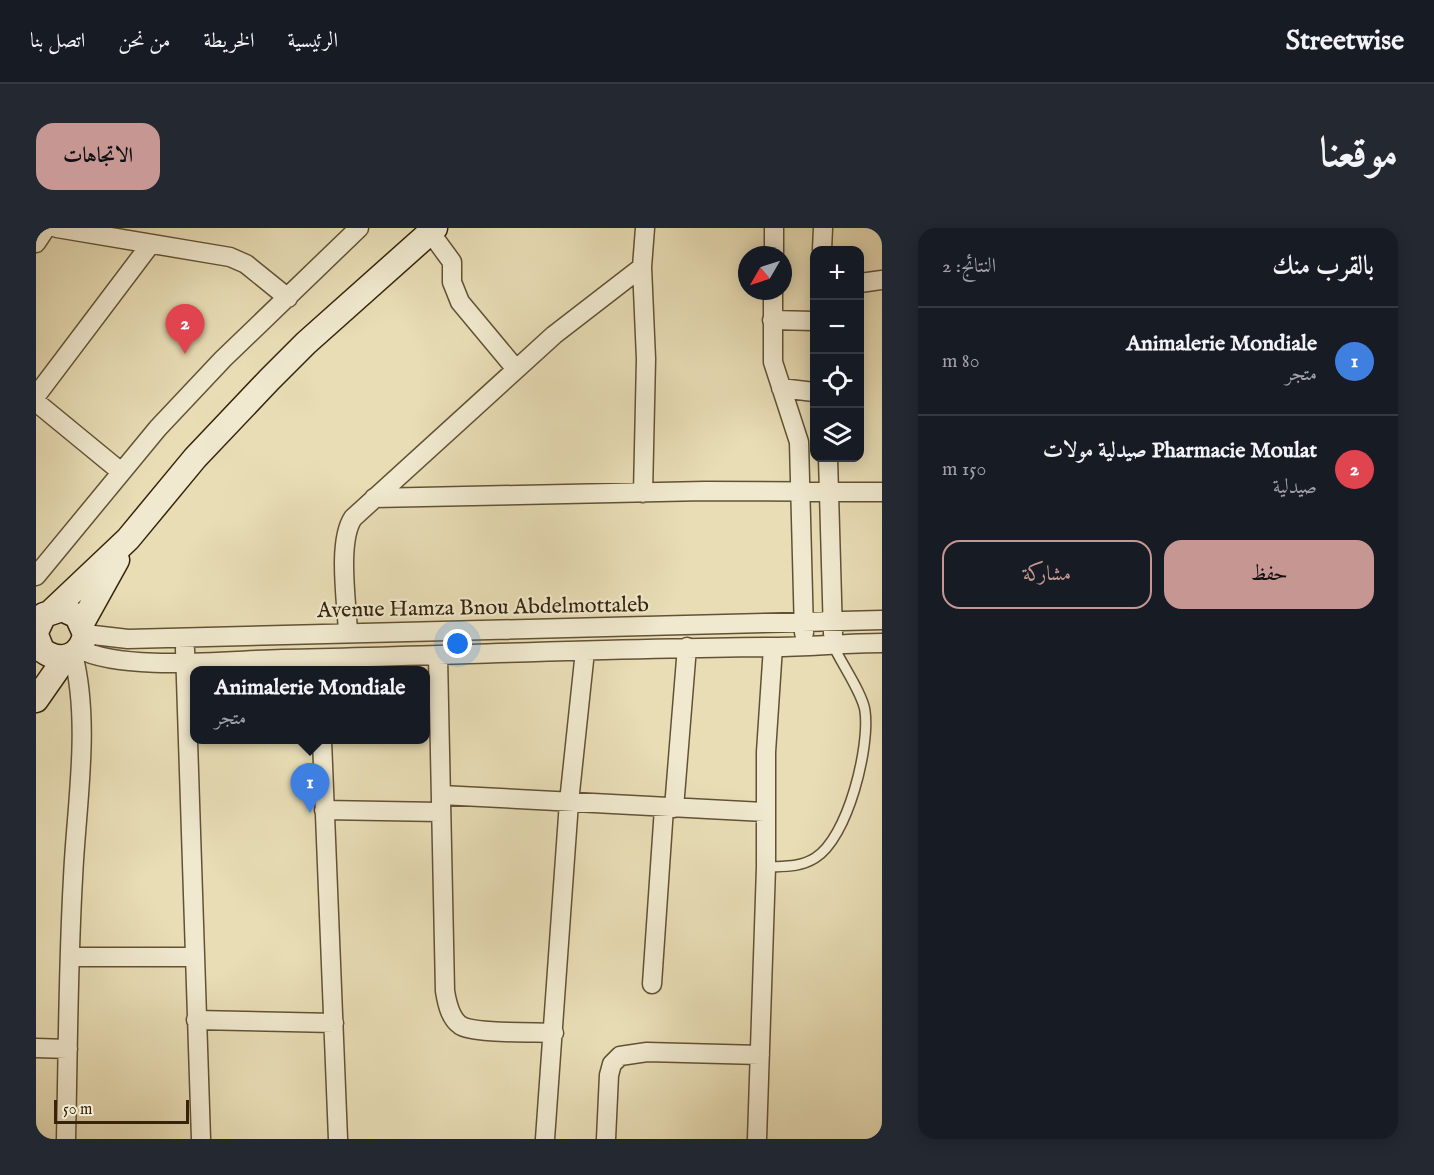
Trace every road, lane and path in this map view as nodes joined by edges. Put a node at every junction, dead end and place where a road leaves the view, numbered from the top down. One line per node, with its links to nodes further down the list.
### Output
1 (46, 228): 8 (street)
2 (66, 228): 9 (street)
3 (359, 228): 15 (street)
4 (645, 228): 12 (street)
5 (774, 228): 10 (street)
6 (823, 228): 11 (street)
7 (432, 230): 19 (street); 31 (main road)
8 (36, 243)
9 (150, 245): 15 (street); 22 (street)
10 (774, 246)
11 (822, 246)
12 (642, 267): 19 (street); 29 (street)
13 (882, 280): 14 (street)
14 (864, 282)
15 (288, 298): 25 (street)
16 (773, 300): 17 (street)
17 (772, 320): 18 (street); 20 (street)
18 (810, 321)
19 (515, 369): 30 (street)
20 (781, 388): 21 (street); 26 (street)
21 (810, 392)
22 (36, 396)
23 (36, 402): 25 (street)
24 (828, 462): 27 (street)
25 (120, 471): 32 (street)
26 (801, 492): 27 (street); 29 (street); 35 (street)
27 (828, 492): 28 (street); 34 (street)
28 (882, 492)
29 (643, 493): 30 (street)
30 (374, 498): 37 (street)
31 (128, 539): 36 (main road); 40 (main road)
32 (36, 576)
33 (882, 620): 34 (street, Avenue Hamza Bnou Abdelmottaleb)
34 (832, 621): 35 (street, Avenue Hamza Bnou Abdelmottaleb); 42 (street)
35 (804, 622): 37 (street, Avenue Hamza Bnou Abdelmottaleb); 43 (street)
36 (39, 631): 40 (main road); 40 (main road)
37 (348, 633): 38 (street, Avenue Hamza Bnou Abdelmottaleb)
38 (319, 634): 39 (street, Avenue Hamza Bnou Abdelmottaleb); 49 (street)
39 (185, 638): 40 (street, Avenue Hamza Bnou Abdelmottaleb); 48 (street)
40 (77, 643): 48 (street); 50 (main road); 58 (street)
41 (882, 643): 42 (street)
42 (834, 645): 43 (street); 57 (lane)
43 (804, 646): 45 (street)
44 (687, 647): 45 (street); 46 (street); 54 (street)
45 (773, 647): 56 (street)
46 (585, 651): 47 (street); 52 (street)
47 (438, 657): 49 (street); 53 (street)
48 (185, 661): 49 (street); 59 (street)
49 (321, 665)
50 (36, 700)
51 (322, 744): 55 (street)
52 (569, 802): 53 (street); 54 (street); 63 (street)
53 (441, 804): 55 (street); 63 (street)
54 (669, 808): 56 (street); 60 (street)
55 (324, 810): 62 (street)
56 (766, 812): 57 (street)
57 (766, 867): 66 (street)
58 (71, 957): 59 (street); 65 (street)
59 (194, 957): 61 (street)
60 (652, 984)
61 (196, 1020): 62 (street); 68 (street)
62 (334, 1023): 69 (street)
63 (554, 1033): 70 (street)
64 (36, 1048): 65 (street)
65 (68, 1049): 67 (street)
66 (760, 1055): 71 (street); 72 (street)
67 (66, 1139)
68 (201, 1139)
69 (338, 1139)
70 (545, 1139)
71 (606, 1139)
72 (757, 1139)

